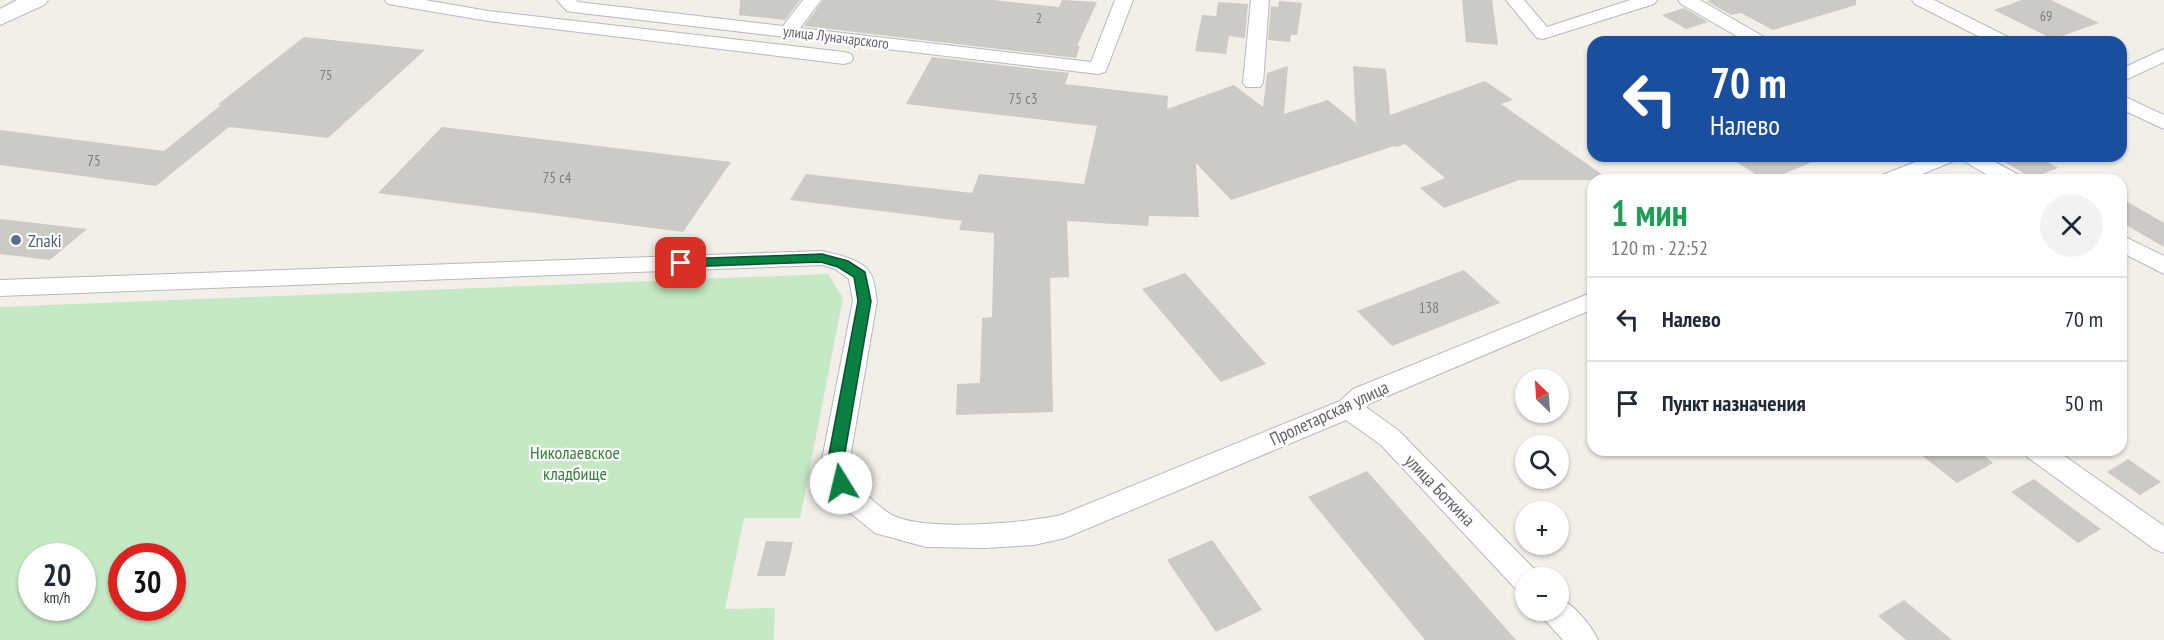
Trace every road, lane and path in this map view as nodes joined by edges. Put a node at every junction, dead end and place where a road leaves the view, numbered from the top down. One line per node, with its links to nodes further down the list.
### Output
1 (36, 0): 11 (main road)
2 (394, 0): 16 (street, улица Луначарского)
3 (812, 0): 12 (street)
4 (1124, 0): 12 (street, улица Луначарского)
5 (1260, 0): 18 (street)
6 (1515, 0): 7 (street)
7 (1648, 0)
8 (1687, 0): 13 (street)
9 (1921, 0): 14 (street)
10 (569, 4): 12 (street, улица Луначарского)
11 (0, 18)
12 (789, 31)
13 (1750, 36)
14 (1992, 36)
15 (2164, 55): 17 (street)
16 (844, 58)
17 (2127, 73)
18 (1253, 83)
19 (2127, 104): 20 (street)
20 (2164, 123)
21 (1934, 162): 23 (street)
22 (1980, 162): 24 (street)
23 (1903, 174)
24 (2002, 174)
25 (2127, 245): 26 (street)
26 (2164, 266)
27 (0, 288): 29 (street, Пролетарская улица)
28 (1587, 302): 29 (street, Пролетарская улица)
29 (1349, 408): 32 (street, улица Боткина)
30 (2044, 456): 31 (street)
31 (2164, 541)
32 (1515, 569)
33 (1565, 621): 34 (street)
34 (1583, 640)

